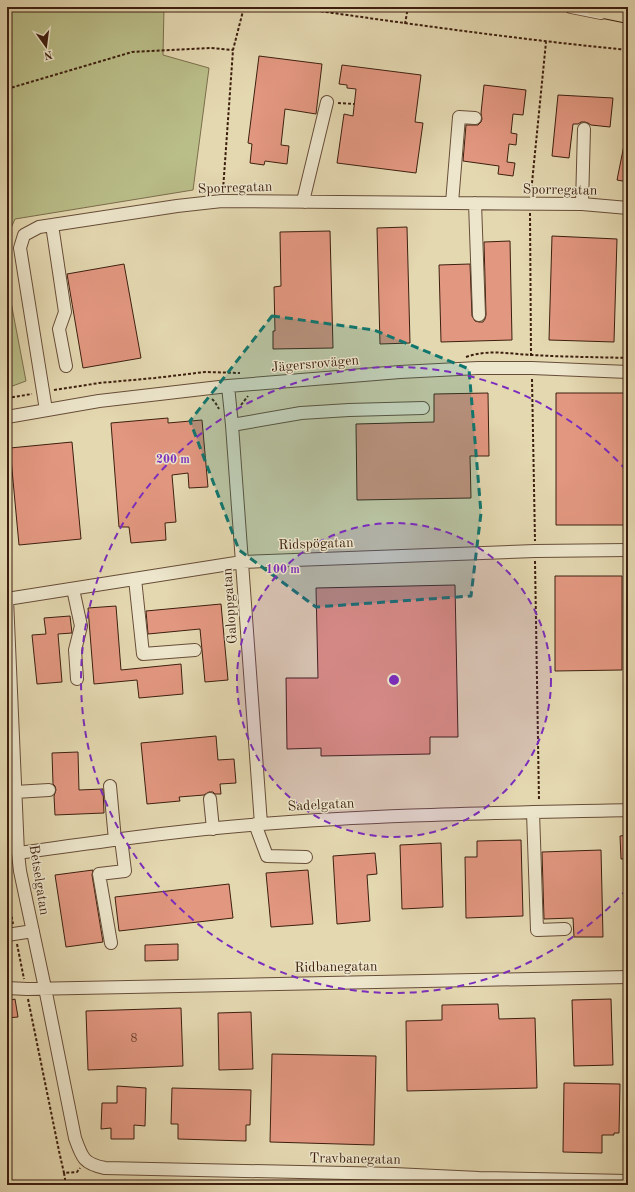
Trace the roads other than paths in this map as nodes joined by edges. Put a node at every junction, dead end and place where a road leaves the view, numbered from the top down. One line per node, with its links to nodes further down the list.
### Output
1 (570, 7): 3 (street)
2 (594, 7): 3 (highway)
3 (628, 14)
4 (327, 102): 7 (street)
5 (475, 118): 8 (street)
6 (584, 130): 10 (street)
7 (305, 202): 8 (street, Sporregatan); 12 (street, Sporregatan)
8 (452, 203): 9 (street, Sporregatan)
9 (475, 204): 10 (street, Sporregatan); 13 (street)
10 (582, 204): 11 (street, Sporregatan)
11 (628, 208)
12 (52, 225): 14 (street); 18 (street, Sporregatan)
13 (479, 315)
14 (66, 366)
15 (628, 372): 16 (street, Jägersrovägen)
16 (228, 386): 18 (street, Jägersrovägen); 20 (street, Galoppgatan)
17 (423, 408): 20 (street)
18 (46, 410): 19 (street, Jägersrovägen)
19 (7, 417)
20 (232, 425): 22 (street, Galoppgatan)
21 (628, 550): 22 (street, Ridspögatan)
22 (242, 562): 23 (street, Ridspögatan); 34 (street, Galoppgatan)
23 (135, 579): 24 (street, Ridspögatan); 26 (street)
24 (73, 588): 25 (street, Ridspögatan); 27 (street)
25 (7, 599): 30 (street, Betselgatan)
26 (195, 650)
27 (77, 679)
28 (110, 786): 36 (street)
29 (49, 790): 30 (street)
30 (15, 792): 37 (street, Betselgatan)
31 (210, 799): 35 (street)
32 (628, 810): 33 (street, Sadelgatan)
33 (536, 812): 34 (street, Sadelgatan); 39 (street)
34 (258, 824): 35 (street, Sadelgatan); 38 (street, Galoppgatan)
35 (213, 829): 36 (street, Sadelgatan)
36 (118, 840): 37 (street, Sadelgatan); 42 (street)
37 (18, 853): 40 (street, Betselgatan)
38 (306, 857)
39 (565, 929)
40 (33, 931): 41 (street); 45 (street, Betselgatan)
41 (11, 932)
42 (112, 943)
43 (628, 977): 45 (street, Ridbanegatan)
44 (7, 988): 45 (street, Ridbanegatan)
45 (45, 988): 46 (street, Betselgatan)
46 (84, 1159): 47 (street, Travbanegatan)
47 (628, 1181)

